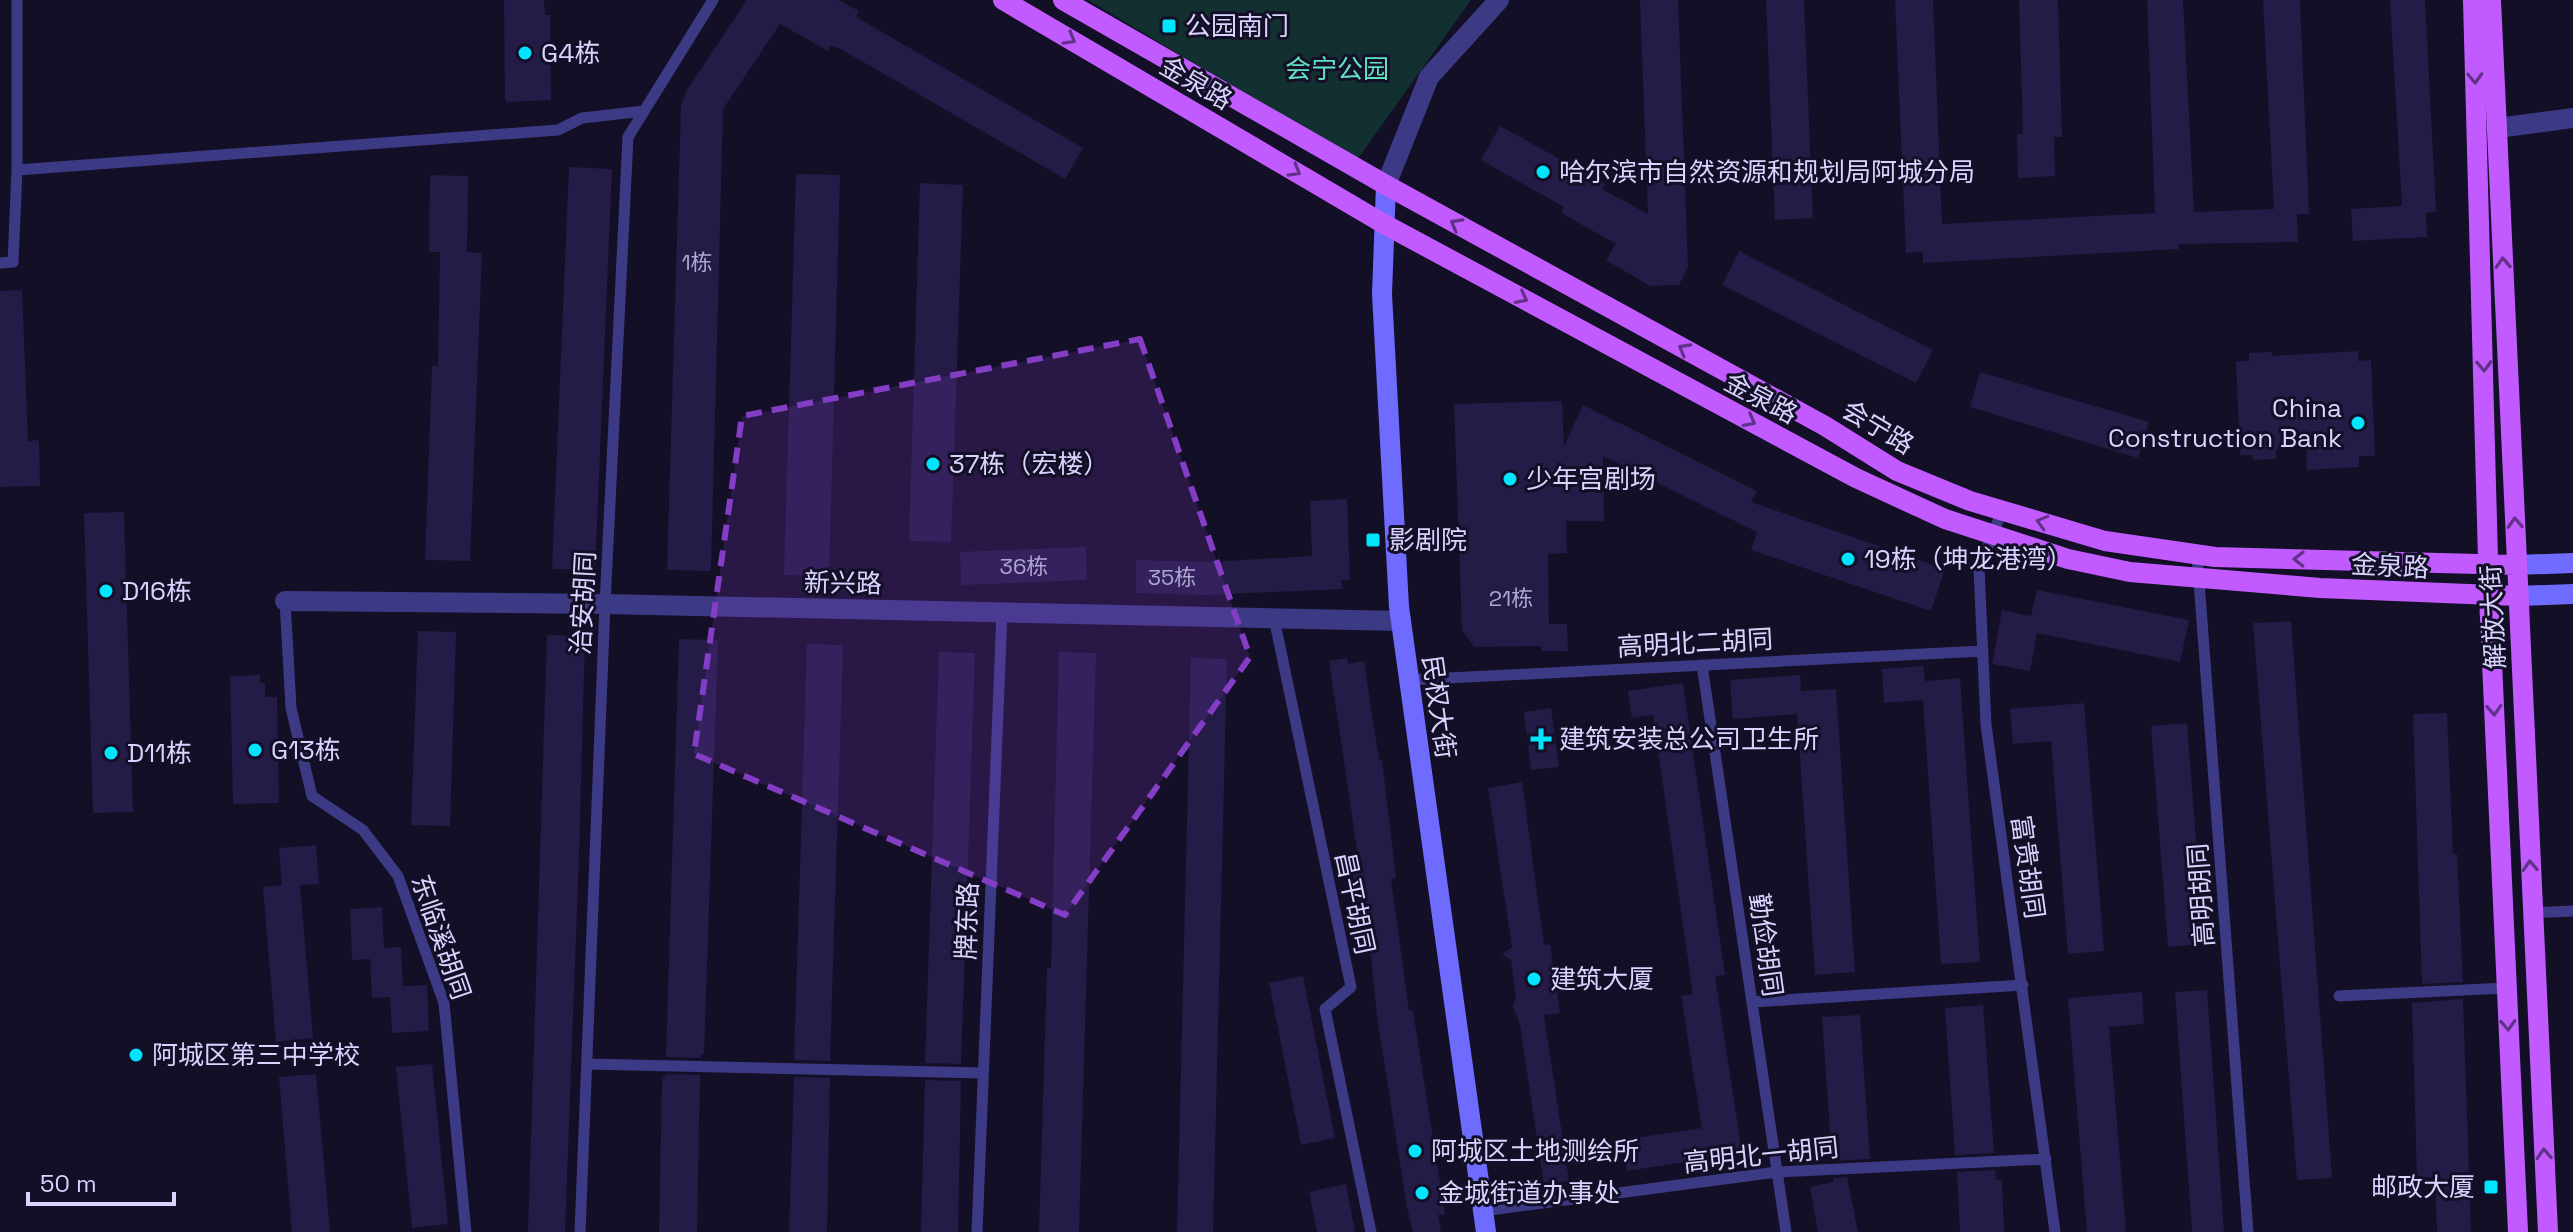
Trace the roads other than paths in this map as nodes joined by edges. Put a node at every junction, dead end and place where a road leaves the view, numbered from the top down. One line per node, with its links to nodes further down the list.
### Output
1 (17, 0): 11 (lane)
2 (713, 0): 8 (lane, 治安胡同)
3 (1003, 0): 13 (main road, 金泉路, one-way to 13)
4 (1063, 0): 12 (main road, 会宁路)
5 (1499, 0): 12 (street)
6 (2473, 0): 19 (main road, 解放大街, one-way to 19)
7 (2491, 0): 10 (main road, 解放大街)
8 (644, 111): 11 (lane); 26 (lane, 治安胡同)
9 (2573, 118): 10 (street)
10 (2497, 128): 20 (main road, 解放大街, one-way to 10)
11 (17, 170): 14 (lane)
12 (1386, 185): 13 (street, 民权大街); 15 (main road, 会宁路, one-way to 12)
13 (1384, 224): 16 (main road, 金泉路, one-way to 16); 29 (street, 民权大街)
14 (0, 263)
15 (2002, 511): 16 (lane, 富贵胡同); 17 (main road, 会宁路, one-way to 15)
16 (1992, 536): 21 (main road, 金泉路); 30 (lane, 富贵胡同)
17 (2197, 555): 19 (main road, 会宁路, one-way to 17); 21 (lane, 高明胡同)
18 (2573, 563): 20 (street, 会宁路)
19 (2489, 564): 20 (main road, 会宁路); 24 (main road, 解放大街)
20 (2516, 565): 23 (main road, 解放大街)
21 (2199, 579): 24 (main road, 金泉路); 50 (lane, 高明胡同)
22 (2573, 594): 23 (street, 金泉路)
23 (2518, 596): 24 (main road, 金泉路); 34 (main road, 解放大街, one-way to 23)
24 (2489, 597): 36 (main road, 解放大街, one-way to 36)
25 (285, 601): 26 (street, 新兴路); 44 (lane, 东临溪胡同)
26 (605, 604): 27 (street, 新兴路); 39 (lane, 治安胡同)
27 (1002, 612): 28 (street, 新兴路); 40 (lane, 牌东路)
28 (1274, 618): 29 (street, 新兴路); 47 (lane, 昌平胡同)
29 (1401, 621): 32 (street, 民权大街)
30 (1983, 651): 31 (lane, 高明北二胡同); 35 (lane, 富贵胡同)
31 (1702, 665): 32 (lane, 高明北二胡同); 38 (lane, 勤俭胡同)
32 (1409, 680): 43 (street, 民权大街)
33 (2573, 911): 34 (lane)
34 (2532, 913): 52 (main road, 解放大街, one-way to 34)
35 (2023, 985): 38 (lane); 41 (lane, 富贵胡同)
36 (2507, 988): 37 (lane); 51 (main road, 解放大街, one-way to 51)
37 (2339, 996)
38 (1752, 1002): 42 (lane, 勤俭胡同)
39 (587, 1064): 40 (lane); 45 (lane, 治安胡同)
40 (983, 1073): 46 (lane, 牌东路)
41 (2046, 1159): 42 (lane, 高明北一胡同); 49 (lane, 富贵胡同)
42 (1777, 1172): 43 (lane, 高明北一胡同); 48 (lane, 勤俭胡同)
43 (1485, 1222)
44 (466, 1232)
45 (580, 1232)
46 (977, 1232)
47 (1371, 1232)
48 (1786, 1232)
49 (2055, 1232)
50 (2248, 1232)
51 (2518, 1232)
52 (2548, 1232)

